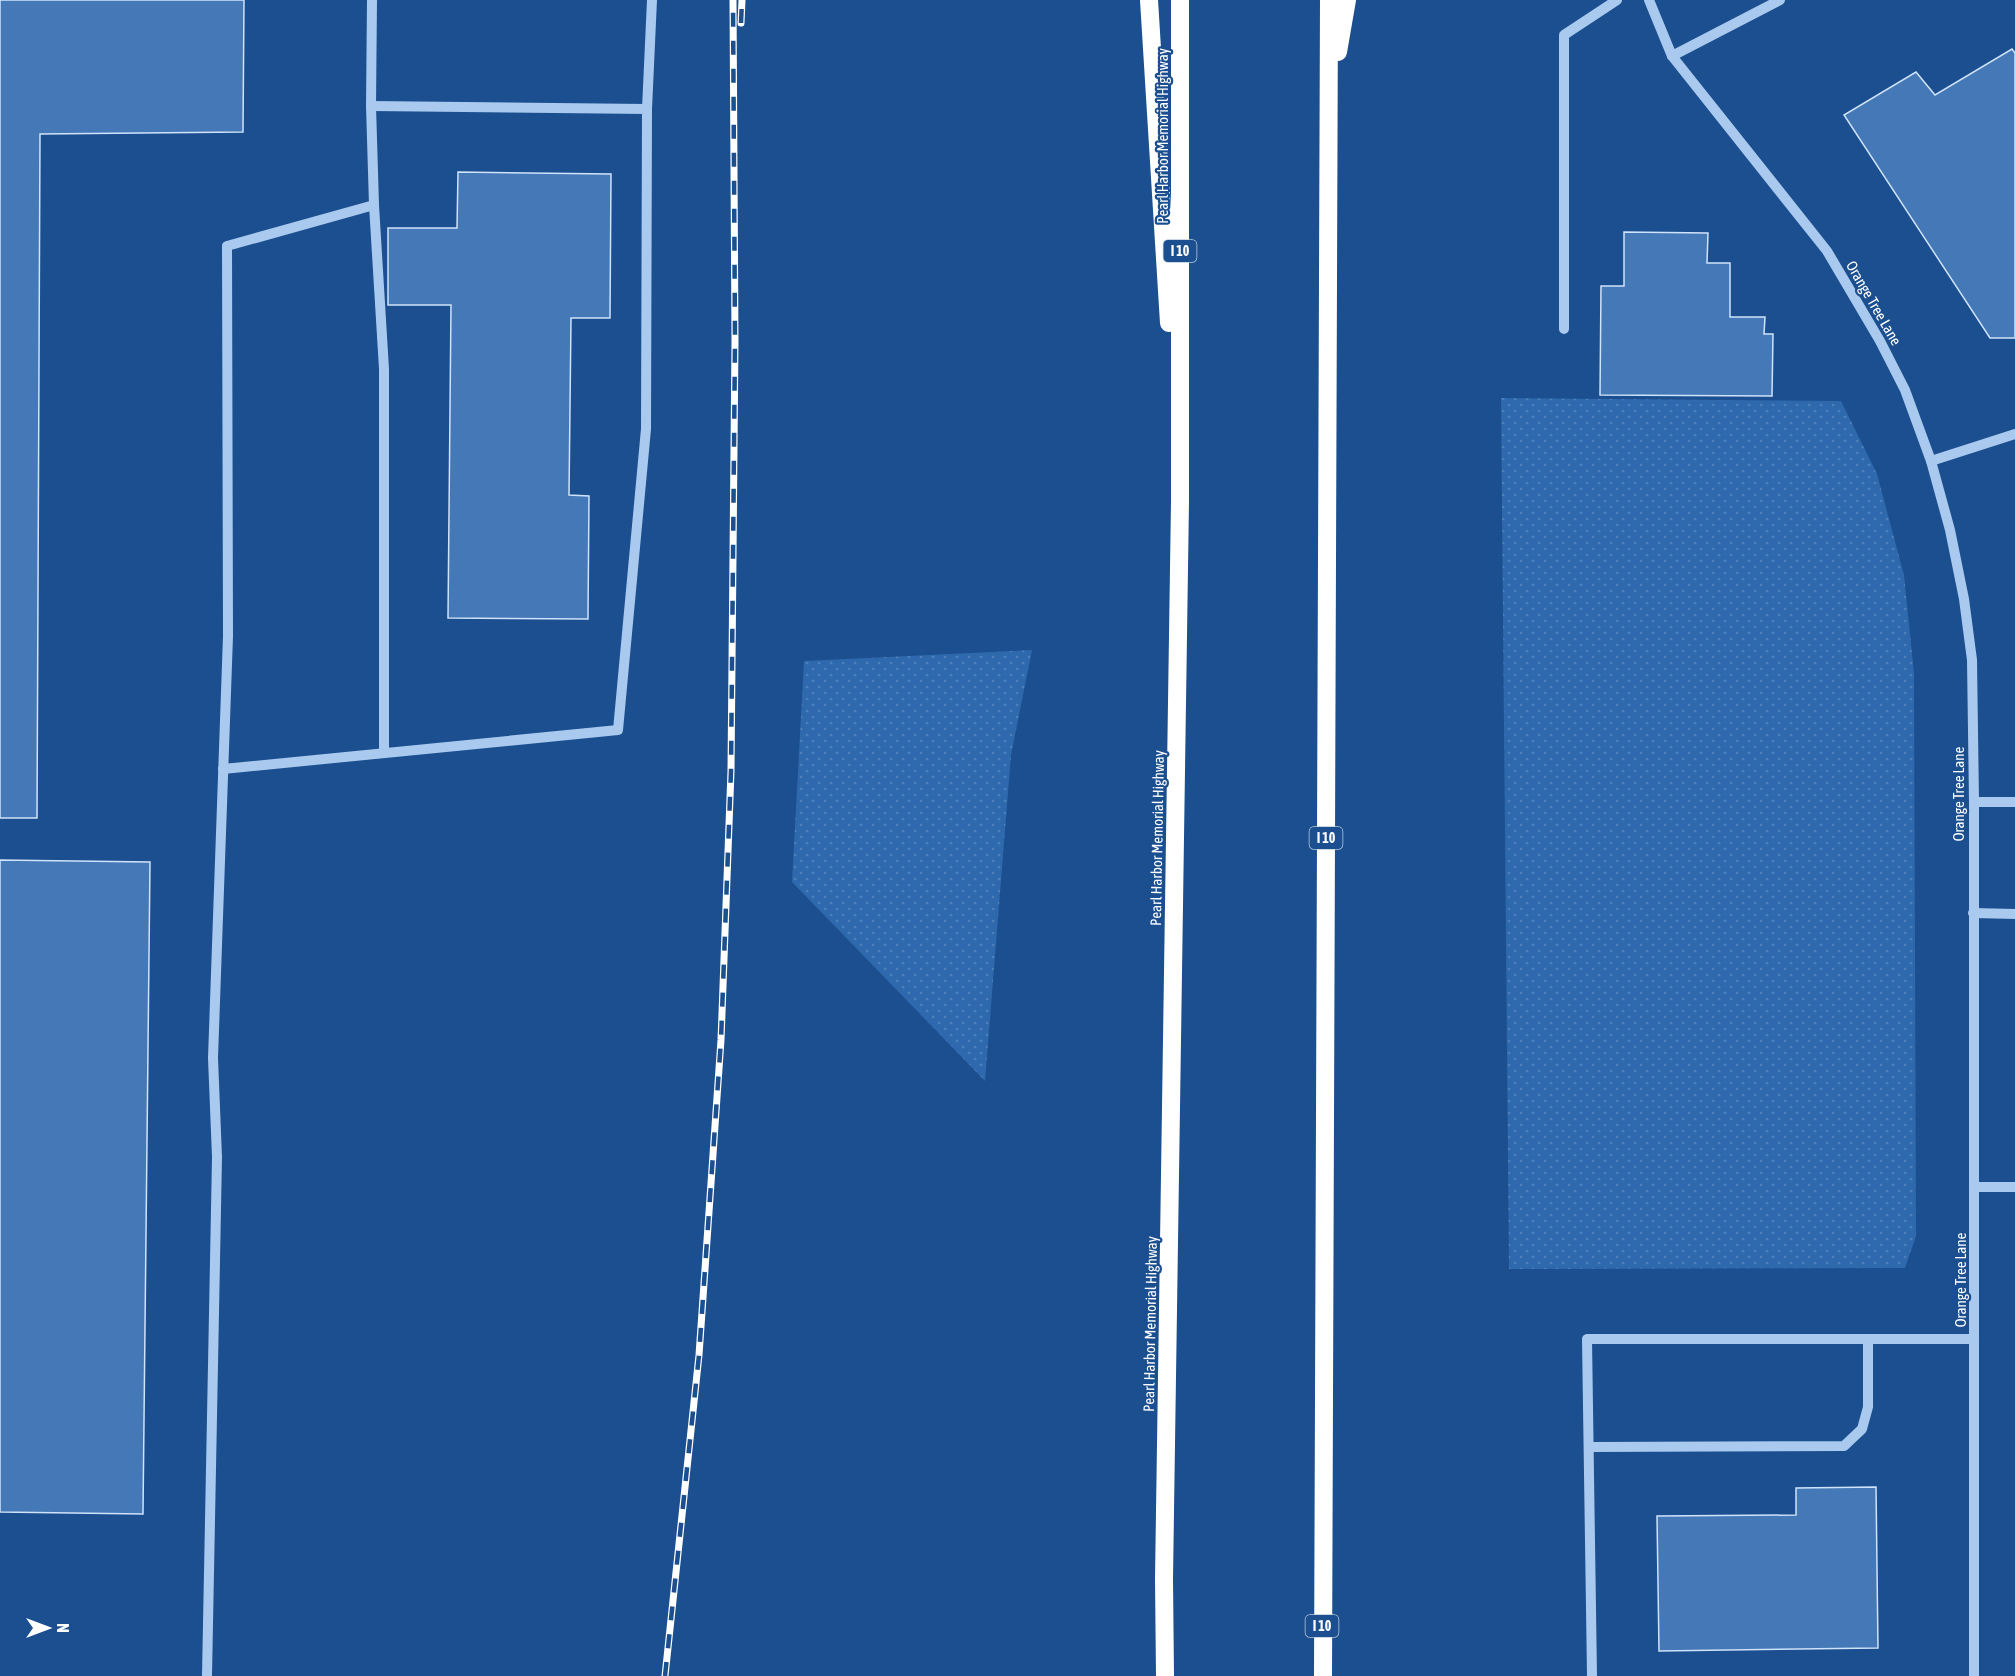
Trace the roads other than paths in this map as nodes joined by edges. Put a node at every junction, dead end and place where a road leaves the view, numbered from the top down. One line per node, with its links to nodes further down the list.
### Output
1 (372, 0): 12 (street)
2 (652, 0): 13 (street)
3 (1149, 0): 18 (highway)
4 (1180, 0): 18 (highway, Pearl Harbor Memorial Highway / I 10)
5 (1329, 0): 11 (highway, I 10)
6 (1347, 0): 11 (highway)
7 (1617, 0): 15 (street)
8 (1649, 0): 10 (street, Orange Tree Lane)
9 (1780, 0): 10 (street)
10 (1672, 56): 17 (street, Orange Tree Lane)
11 (1329, 98): 32 (highway, I 10)
12 (370, 106): 13 (street); 14 (street)
13 (647, 109): 19 (street)
14 (374, 205): 19 (street); 20 (street)
15 (1564, 330)
16 (2015, 434): 17 (street)
17 (1931, 461): 21 (street, Orange Tree Lane)
18 (1180, 501): 31 (highway, Pearl Harbor Memorial Highway / I 10)
19 (384, 753): 20 (street)
20 (223, 769): 30 (street)
21 (1974, 801): 22 (street); 23 (street, Orange Tree Lane)
22 (2015, 802)
23 (1973, 913): 24 (street); 25 (street, Orange Tree Lane)
24 (2015, 914)
25 (1975, 1187): 26 (street); 28 (street, Orange Tree Lane)
26 (2015, 1187)
27 (1868, 1339): 28 (street); 29 (street); 29 (street)
28 (1974, 1339): 34 (street, Orange Tree Lane)
29 (1589, 1447): 33 (street)
30 (207, 1676)
31 (1165, 1676)
32 (1323, 1676)
33 (1592, 1676)
34 (1974, 1676)

